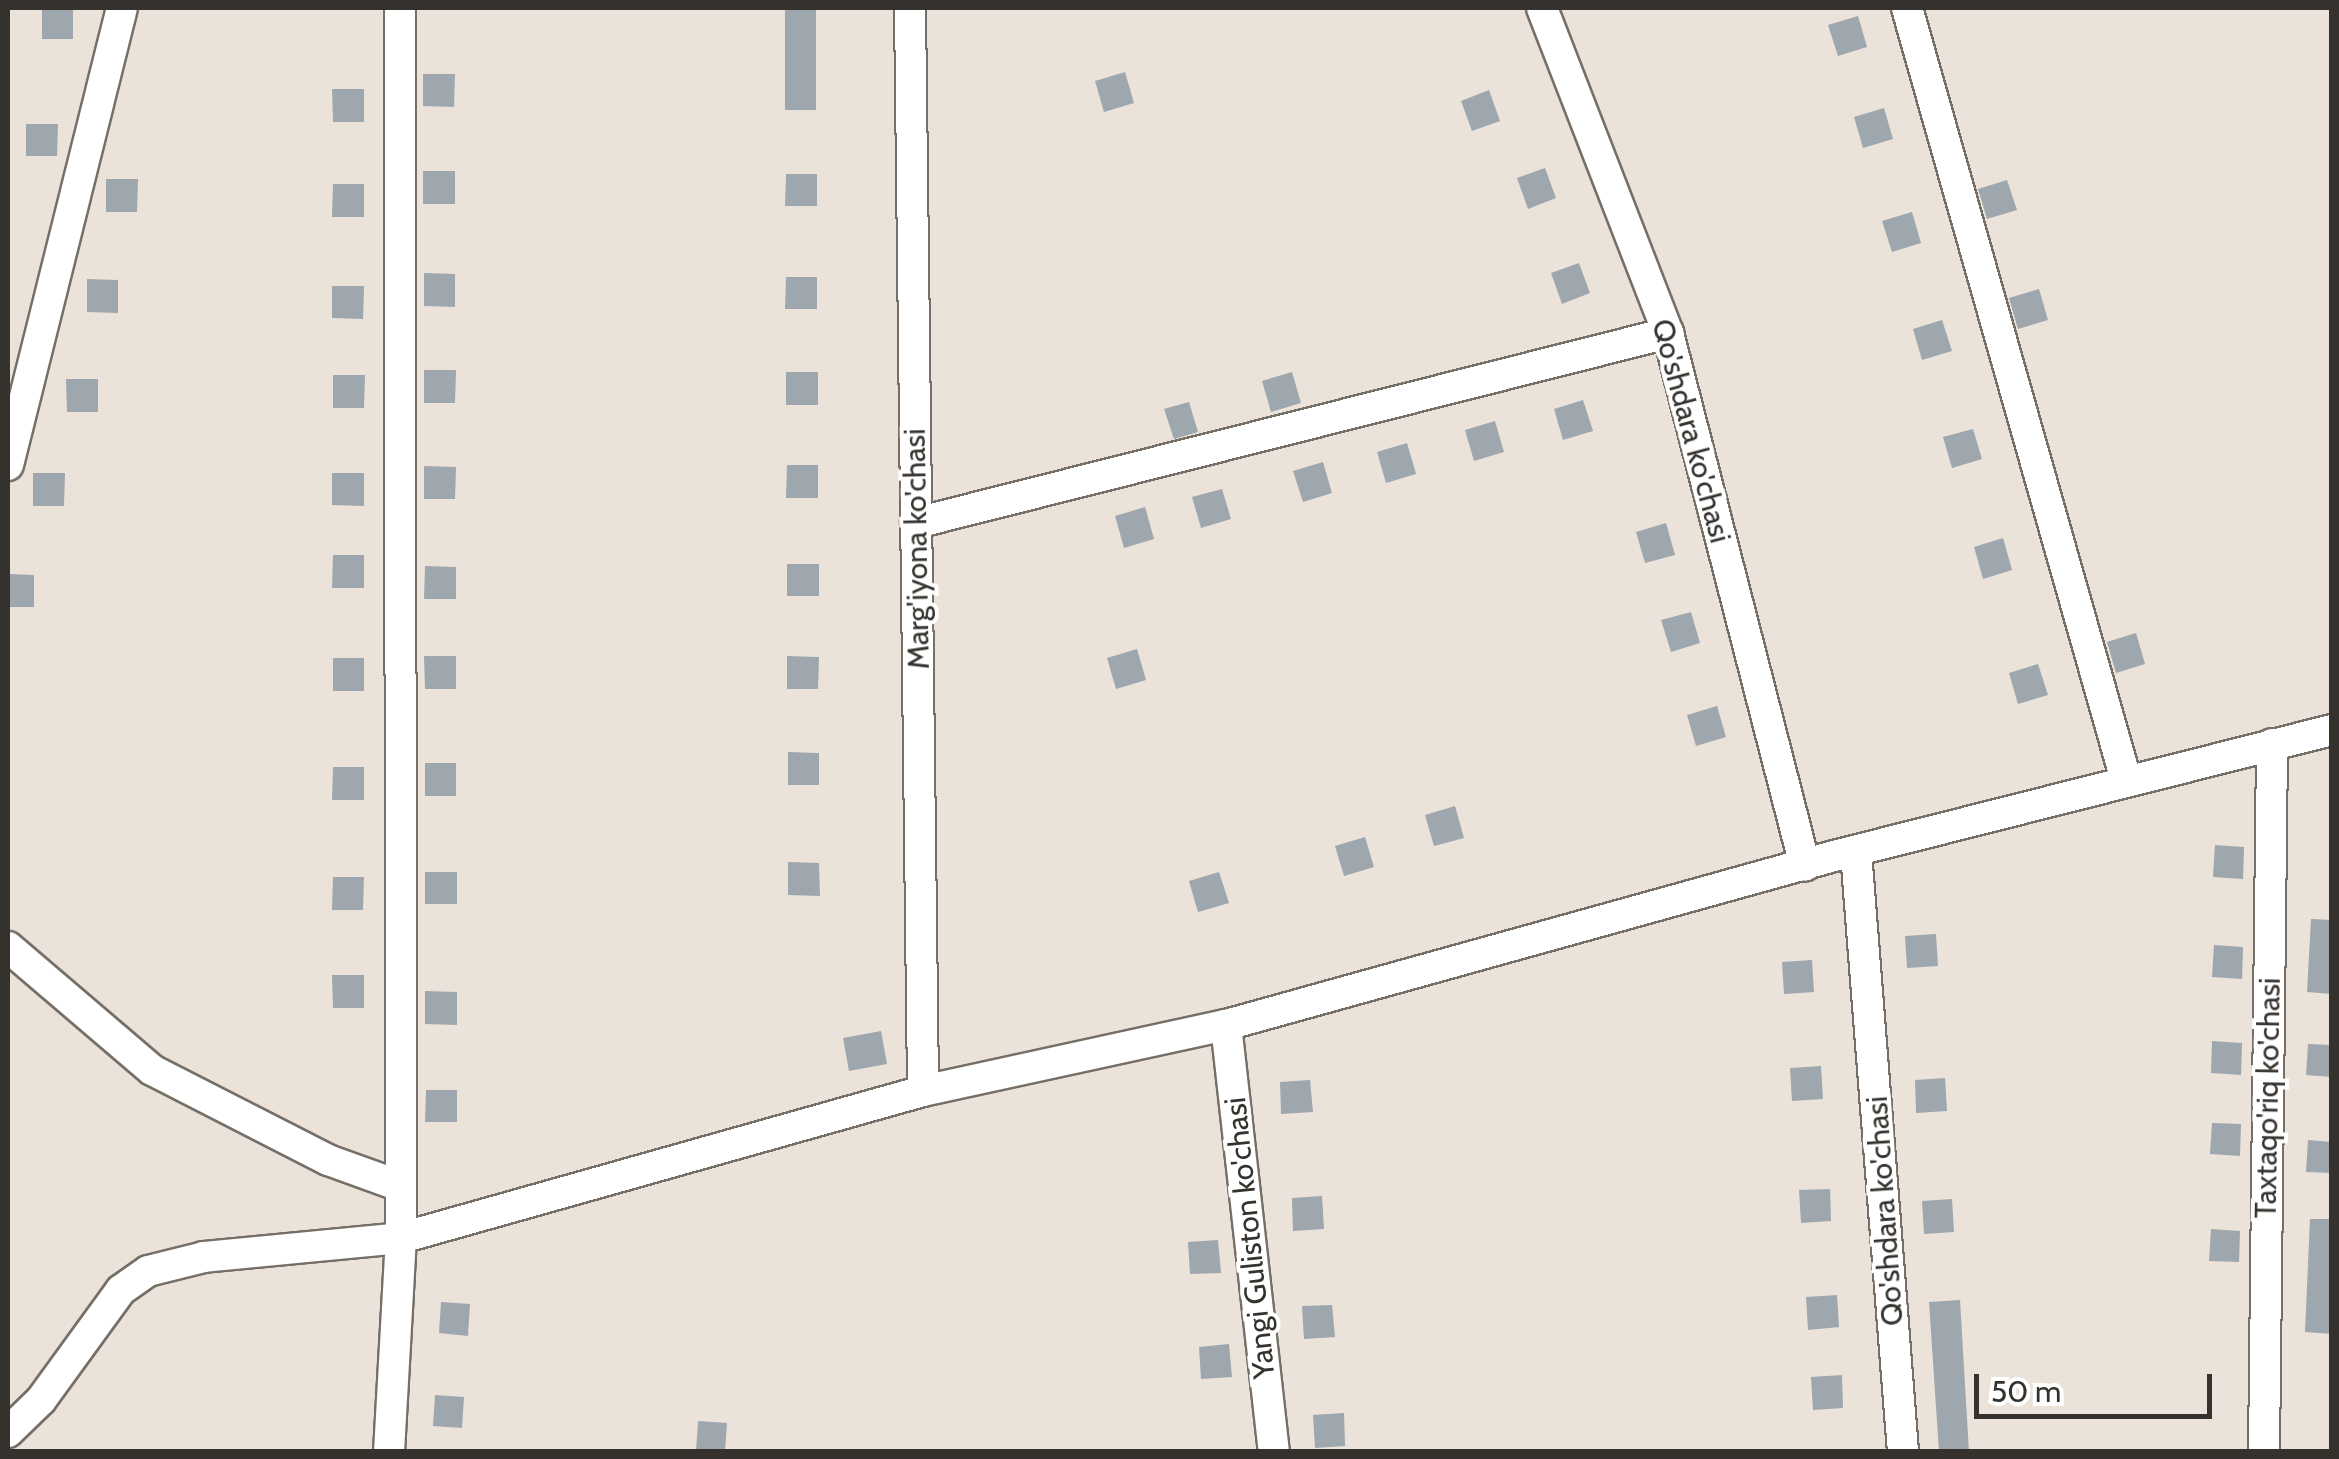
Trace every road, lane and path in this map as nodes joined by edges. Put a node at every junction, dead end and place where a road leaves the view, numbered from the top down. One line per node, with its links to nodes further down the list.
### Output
1 (122, 8): 7 (street)
2 (400, 8): 17 (street)
3 (910, 8): 8 (street, Marg'iyona ko'chasi)
4 (1542, 8): 6 (street, Qo'shdara ko'chasi)
5 (1907, 8): 11 (street)
6 (1668, 333): 8 (street); 13 (street, Qo'shdara ko'chasi)
7 (8, 465)
8 (916, 523): 16 (street, Marg'iyona ko'chasi)
9 (2332, 730): 10 (street)
10 (2272, 744): 11 (street); 23 (street, Taxtaqo'riq ko'chasi)
11 (2126, 780): 12 (street)
12 (1856, 852): 13 (street); 22 (street, Qo'shdara ko'chasi)
13 (1805, 866): 15 (street)
14 (8, 948): 17 (street)
15 (1226, 1025): 16 (street); 21 (street, Yangi Guliston ko'chasi)
16 (923, 1091): 18 (street)
17 (400, 1186): 18 (street)
18 (400, 1238): 19 (street); 20 (street)
19 (8, 1432)
20 (389, 1452)
21 (1274, 1452)
22 (1903, 1452)
23 (2264, 1452)

